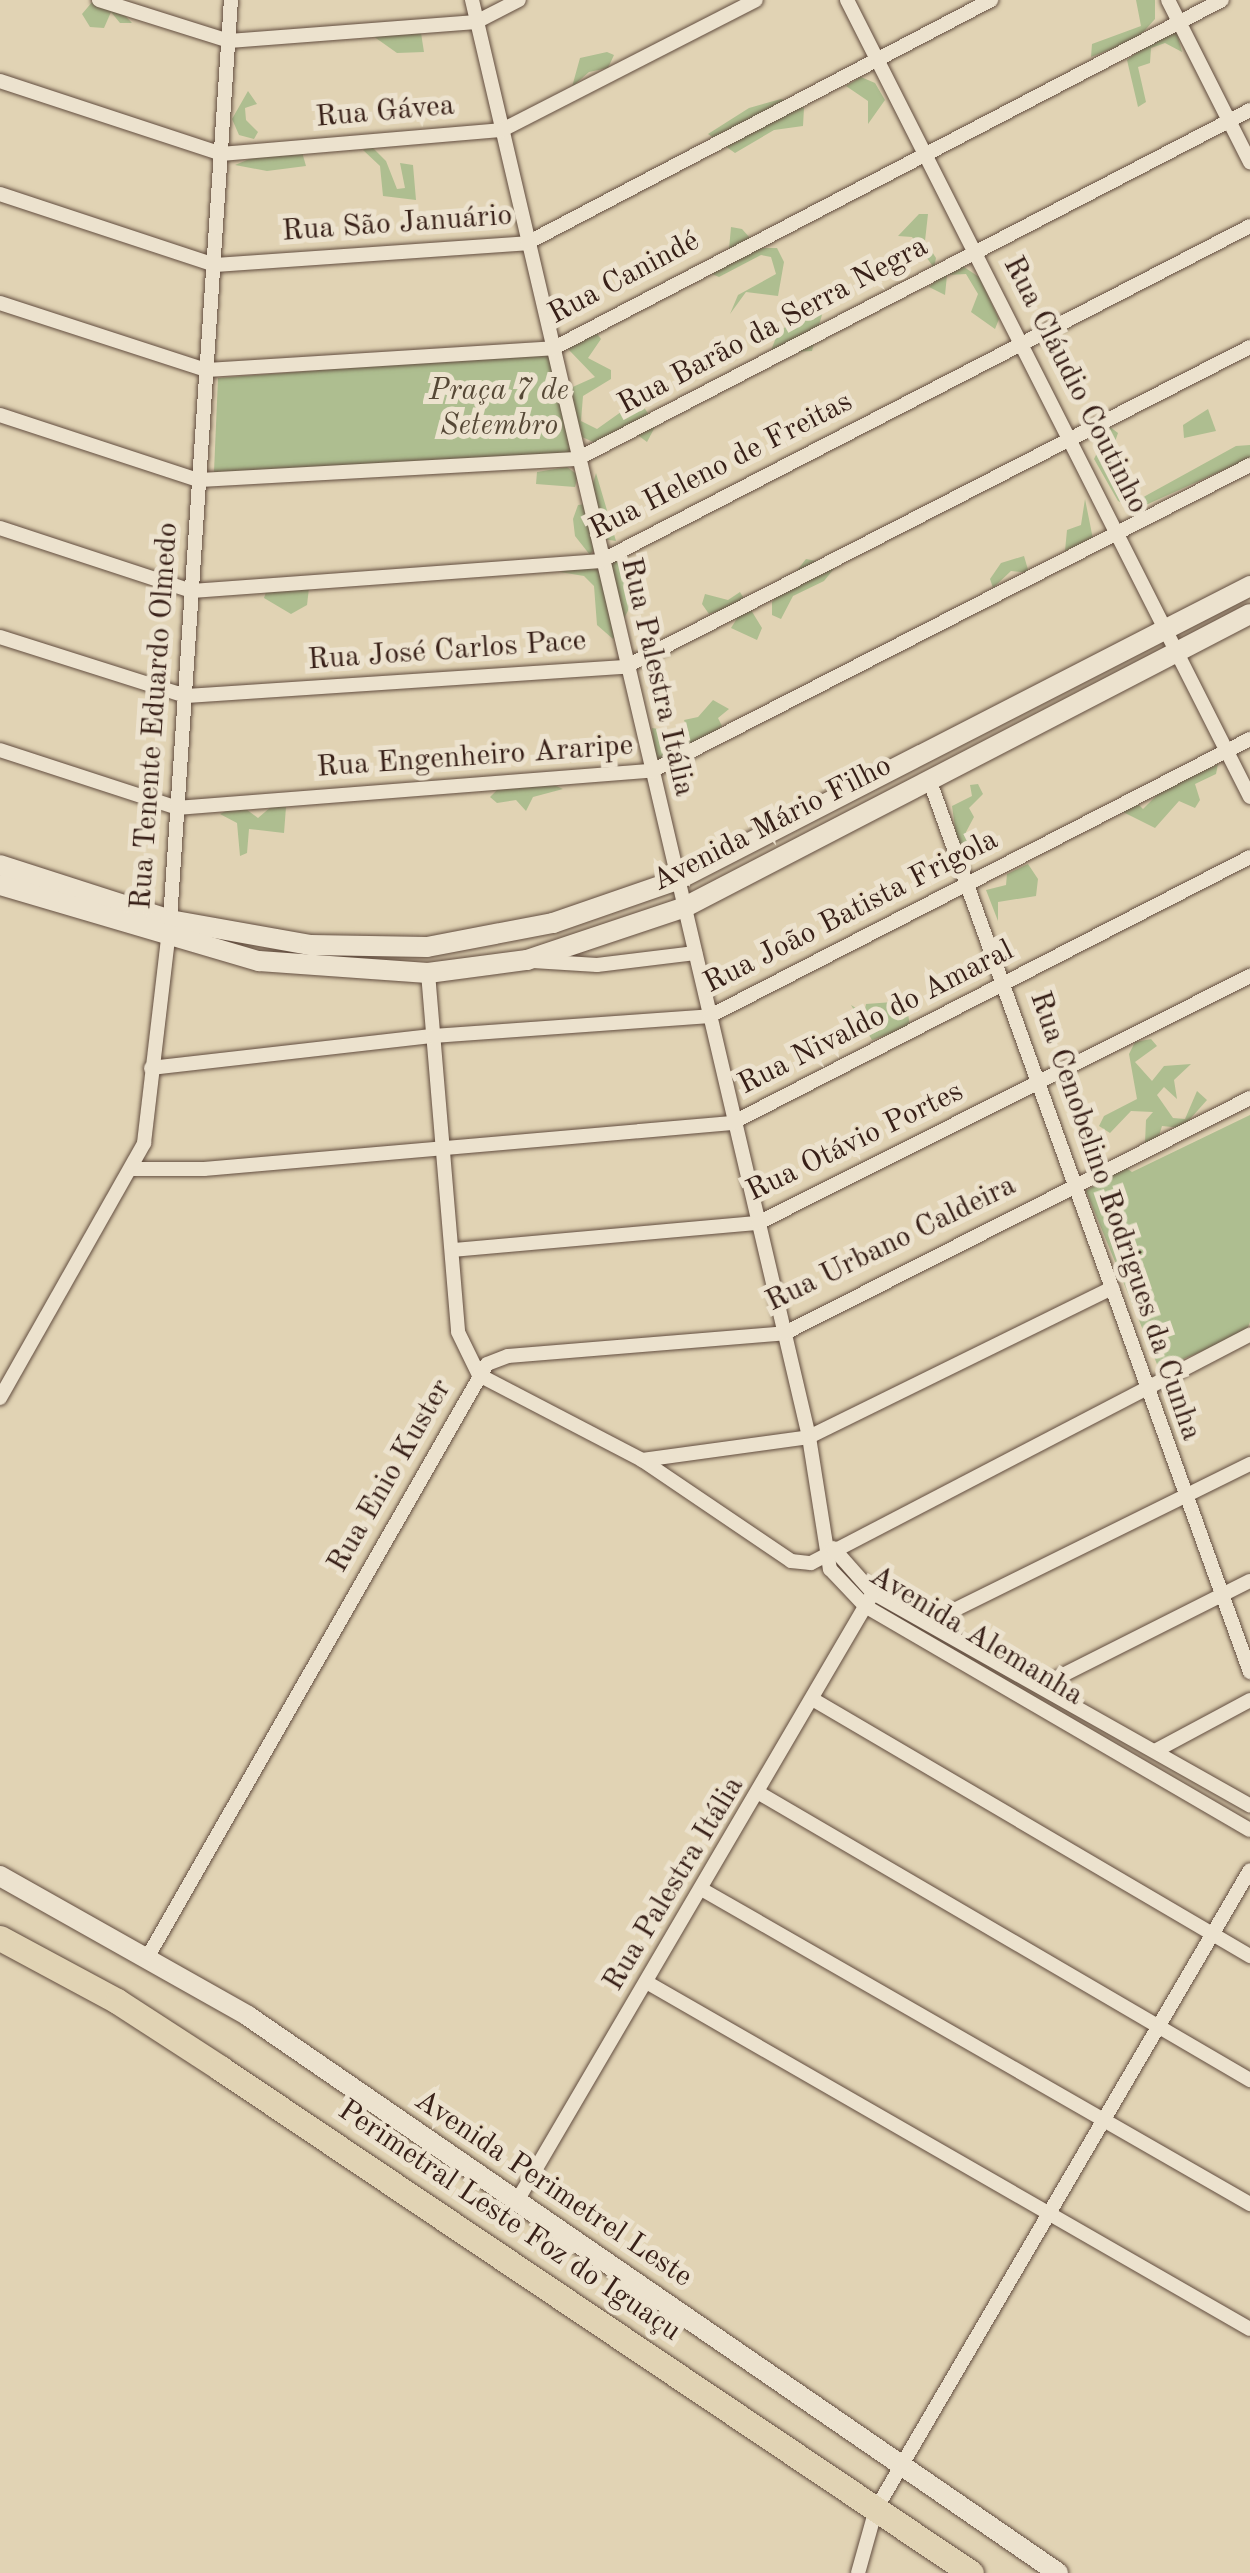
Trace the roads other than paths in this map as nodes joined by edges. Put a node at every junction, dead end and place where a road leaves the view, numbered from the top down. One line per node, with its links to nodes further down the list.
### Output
1 (99, 0): 12 (street)
2 (231, 0): 12 (street, Rua Tenente Eduardo Olmedo)
3 (472, 0): 10 (street, Rua Palestra Itália)
4 (520, 0): 10 (street)
5 (756, 0): 17 (street, Rua Gávea)
6 (847, 0): 13 (street, Rua Cláudio Coutinho)
7 (991, 0): 13 (street, Rua São Januário)
8 (1168, 0): 11 (street)
9 (1222, 0): 11 (street, Rua Canindé)
10 (476, 22): 12 (street); 17 (street, Rua Palestra Itália)
11 (1179, 22): 16 (street); 18 (street, Rua Canindé)
12 (228, 41): 19 (street, Rua Tenente Eduardo Olmedo)
13 (877, 59): 18 (street, Rua Cláudio Coutinho); 23 (street, Rua São Januário)
14 (0, 81): 19 (street, Rua Gávea)
15 (1250, 110): 16 (street, Rua Barão da Serra Negra)
16 (1229, 120): 20 (street); 24 (street, Rua Barão da Serra Negra)
17 (502, 130): 19 (street, Rua Gávea); 23 (street, Rua Palestra Itália)
18 (924, 150): 24 (street, Rua Cláudio Coutinho); 29 (street, Rua Canindé)
19 (222, 154): 25 (street, Rua Tenente Eduardo Olmedo)
20 (1250, 162)
21 (0, 194): 25 (street, Rua São Januário)
22 (1250, 226): 27 (street, Rua Heleno de Freitas)
23 (527, 243): 25 (street, Rua São Januário); 29 (street, Rua Palestra Itália)
24 (975, 251): 27 (street, Rua Cláudio Coutinho); 33 (street, Rua Barão da Serra Negra)
25 (215, 265): 30 (street, Rua Tenente Eduardo Olmedo)
26 (0, 303): 30 (street, Rua Canindé)
27 (1022, 343): 32 (street, Rua Cláudio Coutinho); 38 (street, Rua Heleno de Freitas)
28 (1250, 347): 32 (street, Rua José Carlos Pace)
29 (554, 348): 30 (street, Rua Canindé); 33 (street, Rua Palestra Itália)
30 (206, 370): 35 (street, Rua Tenente Eduardo Olmedo)
31 (0, 416): 35 (street, Rua Barão da Serra Negra)
32 (1071, 439): 37 (street, Rua Cláudio Coutinho); 45 (street, Rua José Carlos Pace)
33 (577, 459): 35 (street, Rua Barão da Serra Negra); 38 (street, Rua Palestra Itália)
34 (1250, 465): 37 (street, Rua Engenheiro Araripe)
35 (198, 480): 40 (street, Rua Tenente Eduardo Olmedo)
36 (0, 528): 40 (street, Rua Heleno de Freitas)
37 (1119, 533): 42 (street, Rua Cláudio Coutinho); 50 (street, Rua Engenheiro Araripe)
38 (601, 561): 40 (street, Rua Heleno de Freitas); 45 (street, Rua Palestra Itália)
39 (1250, 586): 42 (main road, Avenida Mário Filho)
40 (192, 590): 46 (street, Rua Tenente Eduardo Olmedo)
41 (1250, 614): 44 (main road, Avenida Mário Filho)
42 (1167, 628): 44 (street, Rua Cláudio Coutinho); 56 (main road, Avenida Mário Filho)
43 (0, 637): 46 (street, Rua José Carlos Pace)
44 (1179, 650): 49 (street, Rua Cláudio Coutinho); 51 (main road, Avenida Mário Filho)
45 (625, 667): 46 (street, Rua José Carlos Pace); 50 (street, Rua Palestra Itália)
46 (186, 696): 53 (street, Rua Tenente Eduardo Olmedo)
47 (1250, 739): 49 (street, Rua João Batista Frigola)
48 (0, 750): 53 (street, Rua Engenheiro Araripe)
49 (1227, 751): 52 (street, Rua Cláudio Coutinho); 57 (street, Rua João Batista Frigola)
50 (652, 771): 53 (street, Rua Engenheiro Araripe); 56 (street, Rua Palestra Itália)
51 (929, 779): 57 (street, Rua Cenobelino Rodrigues da Cunha); 59 (main road, Avenida Mário Filho)
52 (1250, 797)
53 (177, 808): 60 (street, Rua Tenente Eduardo Olmedo)
54 (1250, 858): 65 (street, Rua Nivaldo do Amaral)
55 (0, 865): 60 (main road, Avenida Mário Filho)
56 (676, 880): 59 (street, Rua Palestra Itália); 60 (main road, Avenida Mário Filho)
57 (967, 883): 65 (street, Rua Cenobelino Rodrigues da Cunha); 66 (street, Rua João Batista Frigola)
58 (0, 884): 60 (main road, Avenida Mário Filho)
59 (685, 906): 61 (street, Rua Palestra Itália); 62 (main road, Avenida Mário Filho)
60 (168, 929): 63 (main road, Avenida Mário Filho); 68 (street, Rua Tenente Eduardo Olmedo)
61 (695, 953): 62 (street); 66 (street, Rua Palestra Itália)
62 (527, 960): 63 (main road, Avenida Mário Filho)
63 (428, 973): 67 (street, Rua Enio Kuster)
64 (1250, 976): 69 (street, Rua Otávio Portes)
65 (1004, 983): 69 (street, Rua Cenobelino Rodrigues da Cunha); 71 (street, Rua Nivaldo do Amaral)
66 (710, 1016): 67 (street, Rua João Batista Frigola); 71 (street, Rua Palestra Itália)
67 (434, 1036): 68 (street, Rua João Batista Frigola); 72 (street, Rua Enio Kuster)
68 (151, 1068): 73 (street, Rua Tenente Eduardo Olmedo)
69 (1040, 1082): 74 (street, Rua Cenobelino Rodrigues da Cunha); 75 (street, Rua Otávio Portes)
70 (1250, 1098): 74 (street, Rua Urbano Caldeira)
71 (732, 1123): 72 (street, Rua Nivaldo do Amaral); 75 (street, Rua Palestra Itália)
72 (443, 1144): 73 (street, Rua Nivaldo do Amaral); 76 (street, Rua Enio Kuster)
73 (134, 1169): 82 (street, Rua Tenente Eduardo Olmedo)
74 (1078, 1184): 77 (street, Rua Cenobelino Rodrigues da Cunha); 78 (street, Rua Urbano Caldeira)
75 (758, 1224): 76 (street, Rua Otávio Portes); 78 (street, Rua Palestra Itália)
76 (453, 1250): 80 (street, Rua Enio Kuster)
77 (1112, 1288): 81 (street, Rua Cenobelino Rodrigues da Cunha); 83 (street)
78 (784, 1333): 80 (street, Rua Urbano Caldeira); 83 (street, Rua Palestra Itália)
79 (1250, 1334): 81 (street)
80 (479, 1376): 84 (street); 106 (street, Rua Enio Kuster)
81 (1148, 1386): 86 (street, Rua Cenobelino Rodrigues da Cunha); 87 (street)
82 (0, 1398)
83 (809, 1437): 84 (street); 87 (street, Rua Palestra Itália)
84 (642, 1460): 87 (street)
85 (1250, 1464): 86 (street)
86 (1185, 1498): 89 (street, Rua Cenobelino Rodrigues da Cunha); 91 (street)
87 (830, 1550): 90 (street, Avenida Alemanha)
88 (1250, 1581): 89 (street)
89 (1221, 1597): 92 (street, Rua Cenobelino Rodrigues da Cunha); 93 (street)
90 (869, 1600): 91 (street, Avenida Alemanha); 94 (street, Rua Palestra Itália); 99 (street, Avenida Alemanha)
91 (932, 1621): 93 (street, Avenida Alemanha)
92 (1250, 1672)
93 (1044, 1684): 96 (street, Avenida Alemanha)
94 (814, 1700): 97 (street, Rua Palestra Itália); 103 (street)
95 (1250, 1700): 96 (street)
96 (1156, 1750): 98 (street, Avenida Alemanha)
97 (760, 1793): 102 (street, Rua Palestra Itália); 108 (street)
98 (1250, 1806)
99 (1250, 1830)
100 (1250, 1870): 103 (street)
101 (0, 1876): 106 (main road, Avenida Perimetrel Leste)
102 (703, 1890): 107 (street, Rua Palestra Itália); 110 (street)
103 (1212, 1933): 105 (street); 108 (street)
104 (0, 1938): 116 (highway, Perimetral Leste Foz do Iguaçu)
105 (1250, 1956)
106 (147, 1958): 111 (main road, Avenida Perimetrel Leste)
107 (648, 1983): 111 (street, Rua Palestra Itália); 113 (street)
108 (1158, 2027): 109 (street); 110 (street)
109 (1250, 2080)
110 (1104, 2122): 112 (street); 113 (street)
111 (517, 2202): 115 (main road, Avenida Perimetrel Leste)
112 (1250, 2204)
113 (1052, 2217): 114 (street); 115 (street)
114 (1250, 2329)
115 (904, 2466): 116 (street); 119 (main road, Avenida Perimetrel Leste)
116 (876, 2509): 117 (street); 118 (highway, Perimetral Leste Foz do Iguaçu)
117 (858, 2573)
118 (971, 2573)
119 (1058, 2573)

